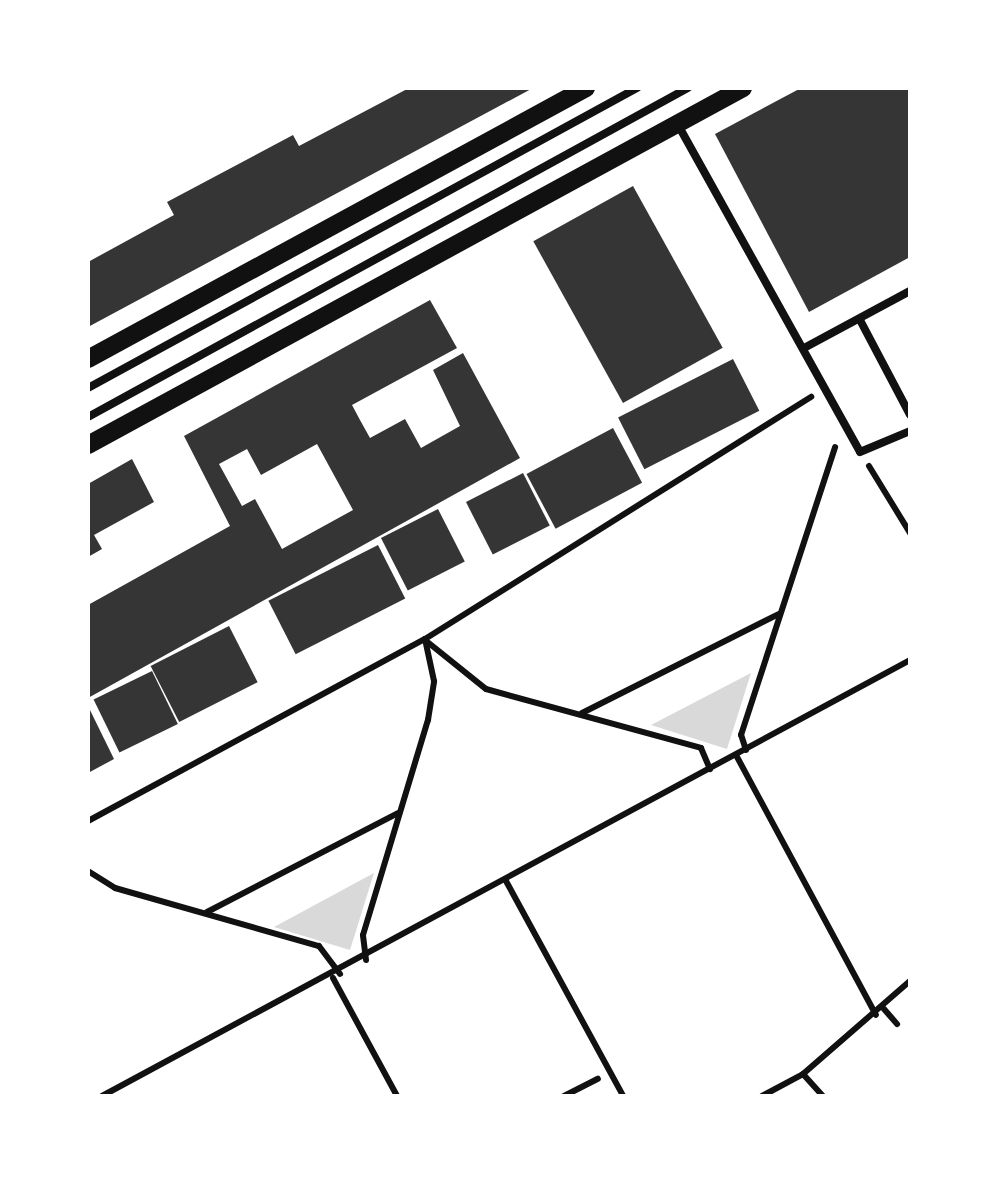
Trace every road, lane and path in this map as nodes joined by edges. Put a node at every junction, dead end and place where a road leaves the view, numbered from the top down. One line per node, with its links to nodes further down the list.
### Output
1 (586, 88): 9 (street)
2 (638, 88): 10 (lane)
3 (688, 88): 15 (lane)
4 (743, 88): 5 (street)
5 (677, 123): 8 (lane); 18 (street)
6 (910, 292): 7 (lane)
7 (860, 320): 8 (lane); 13 (lane)
8 (804, 348): 11 (lane)
9 (88, 359)
10 (88, 388)
11 (825, 388): 16 (lane); 22 (path)
12 (910, 390): 13 (lane)
13 (900, 396): 14 (lane)
14 (910, 416)
15 (88, 417)
16 (845, 424): 19 (lane); 21 (path)
17 (910, 430): 19 (lane)
18 (88, 446)
19 (860, 452): 20 (path)
20 (910, 532)
21 (779, 614): 24 (path); 25 (path)
22 (424, 639): 24 (path); 28 (path); 29 (path)
23 (910, 660): 25 (path)
24 (581, 714): 27 (path)
25 (746, 750): 26 (path)
26 (736, 755): 27 (path); 37 (path)
27 (710, 769): 31 (path)
28 (398, 812): 32 (path); 33 (path)
29 (88, 821)
30 (88, 872): 32 (path)
31 (506, 881): 33 (path); 44 (path)
32 (206, 912): 34 (path)
33 (366, 960): 34 (path)
34 (337, 976): 41 (path); 42 (path)
35 (910, 981): 36 (path)
36 (884, 1009): 37 (path); 38 (path)
37 (876, 1014): 39 (path)
38 (897, 1024)
39 (802, 1074): 45 (path); 46 (path)
40 (598, 1079): 43 (path)
41 (104, 1096)
42 (397, 1096)
43 (564, 1096)
44 (623, 1096)
45 (762, 1096)
46 (823, 1096)

